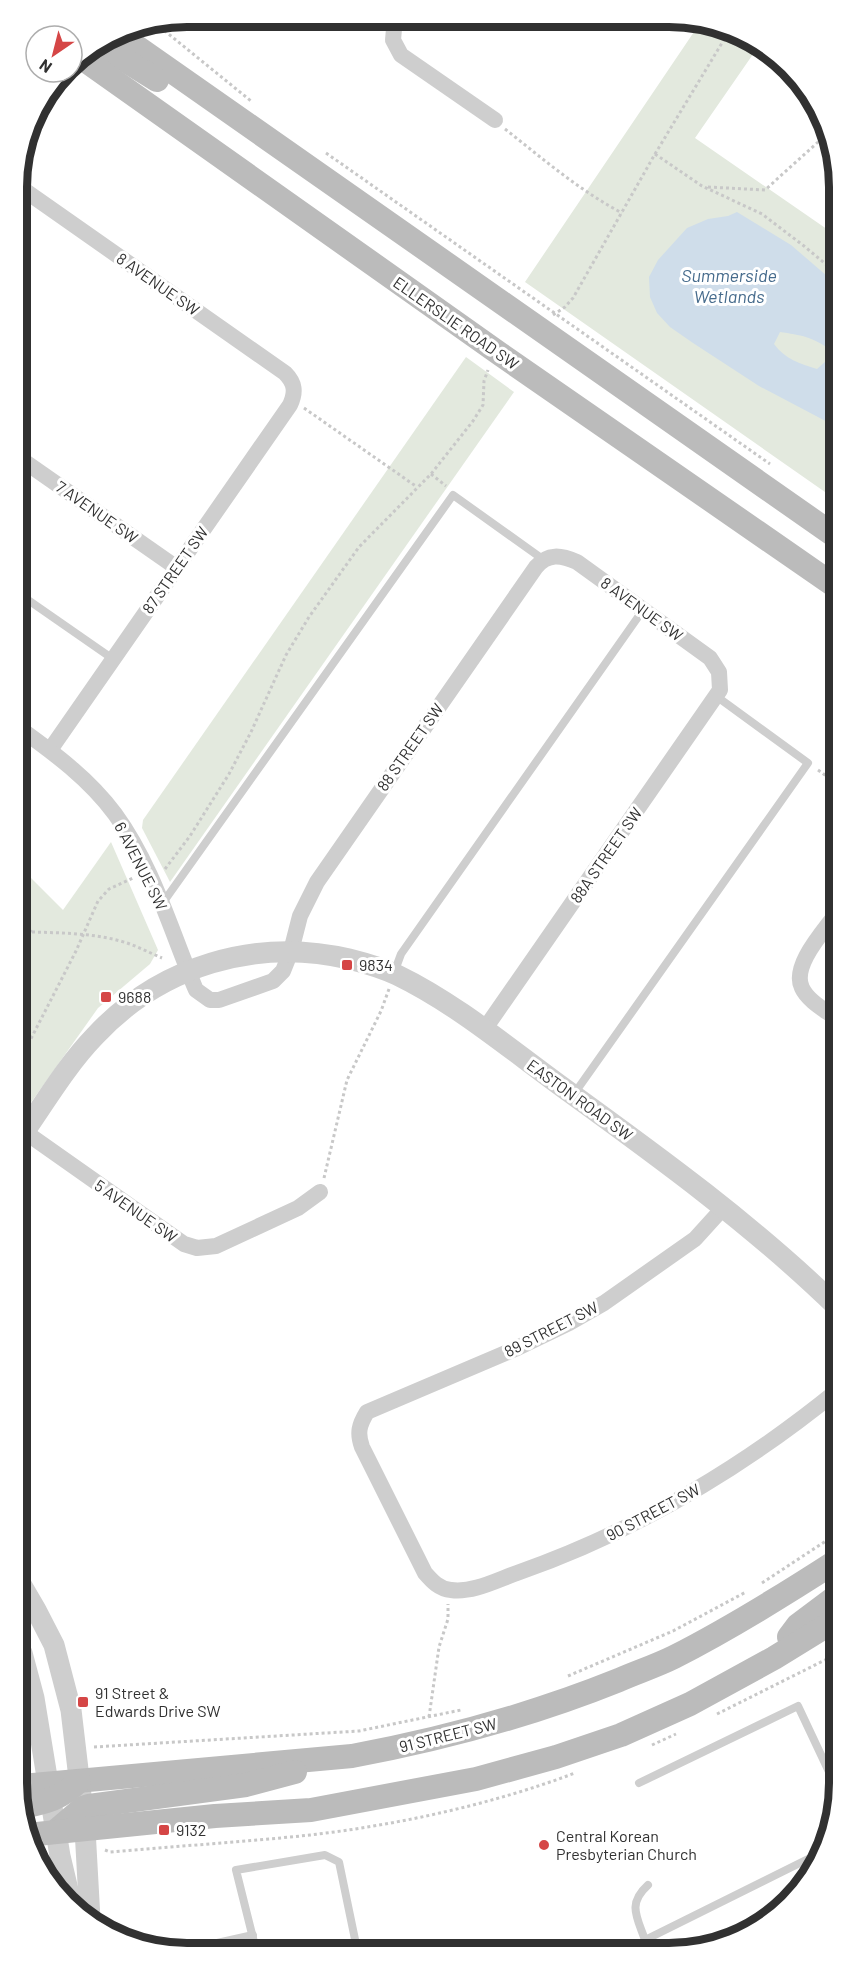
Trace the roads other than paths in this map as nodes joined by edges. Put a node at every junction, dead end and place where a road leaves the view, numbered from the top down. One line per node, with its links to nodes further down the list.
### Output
1 (394, 27): 5 (street)
2 (126, 39): 6 (main road)
3 (106, 49): 6 (main road)
4 (87, 63): 13 (main road, ELLERSLIE ROAD SW)
5 (495, 120)
6 (265, 138): 10 (main road)
7 (27, 192): 8 (street, 8 AVENUE SW)
8 (293, 394): 12 (street, 87 STREET SW)
9 (27, 463): 12 (street, 7 AVENUE SW)
10 (829, 532)
11 (548, 558): 15 (street, 8 AVENUE SW); 21 (lane); 23 (street, 88 STREET SW)
12 (177, 568): 16 (street, 87 STREET SW)
13 (829, 582)
14 (27, 599): 16 (lane)
15 (643, 610): 17 (street, 8 AVENUE SW); 25 (lane)
16 (113, 659): 20 (street, 87 STREET SW)
17 (721, 677): 18 (street, 88A STREET SW)
18 (716, 696): 27 (street, 88A STREET SW); 28 (lane)
19 (27, 734): 20 (street, 6 AVENUE SW)
20 (50, 750): 21 (street, 6 AVENUE SW)
21 (162, 905): 24 (street, 6 AVENUE SW)
22 (829, 924): 26 (street)
23 (291, 951): 24 (street, EASTON ROAD SW); 24 (street); 25 (street, EASTON ROAD SW)
24 (187, 970): 29 (street, EASTON ROAD SW)
25 (393, 973): 27 (street, EASTON ROAD SW)
26 (829, 1013)
27 (484, 1030): 28 (street, EASTON ROAD SW)
28 (573, 1095): 32 (street, EASTON ROAD SW)
29 (27, 1128)
30 (27, 1138): 31 (street, 5 AVENUE SW)
31 (320, 1192)
32 (724, 1206): 33 (street, EASTON ROAD SW); 36 (street, 89 STREET SW)
33 (829, 1301)
34 (829, 1397): 36 (street, 90 STREET SW)
35 (829, 1566): 42 (main road, 91 STREET SW)
36 (449, 1590)
37 (27, 1595): 44 (street)
38 (829, 1602): 40 (main road)
39 (829, 1624): 40 (main road)
40 (774, 1658): 49 (main road)
41 (27, 1672): 47 (street)
42 (352, 1756): 44 (main road, 91 STREET SW); 49 (main road)
43 (829, 1772): 45 (lane)
44 (80, 1780): 47 (main road); 49 (street)
45 (639, 1783)
46 (27, 1787): 47 (main road)
47 (50, 1792): 48 (main road); 50 (street)
48 (28, 1805)
49 (84, 1818): 50 (main road); 55 (street)
50 (56, 1831): 51 (main road); 54 (street)
51 (35, 1834)
52 (810, 1858): 53 (lane)
53 (648, 1885)
54 (68, 1889)
55 (89, 1909)
56 (253, 1935): 57 (lane); 58 (lane); 59 (lane)
57 (217, 1943)
58 (255, 1943)
59 (356, 1943)

